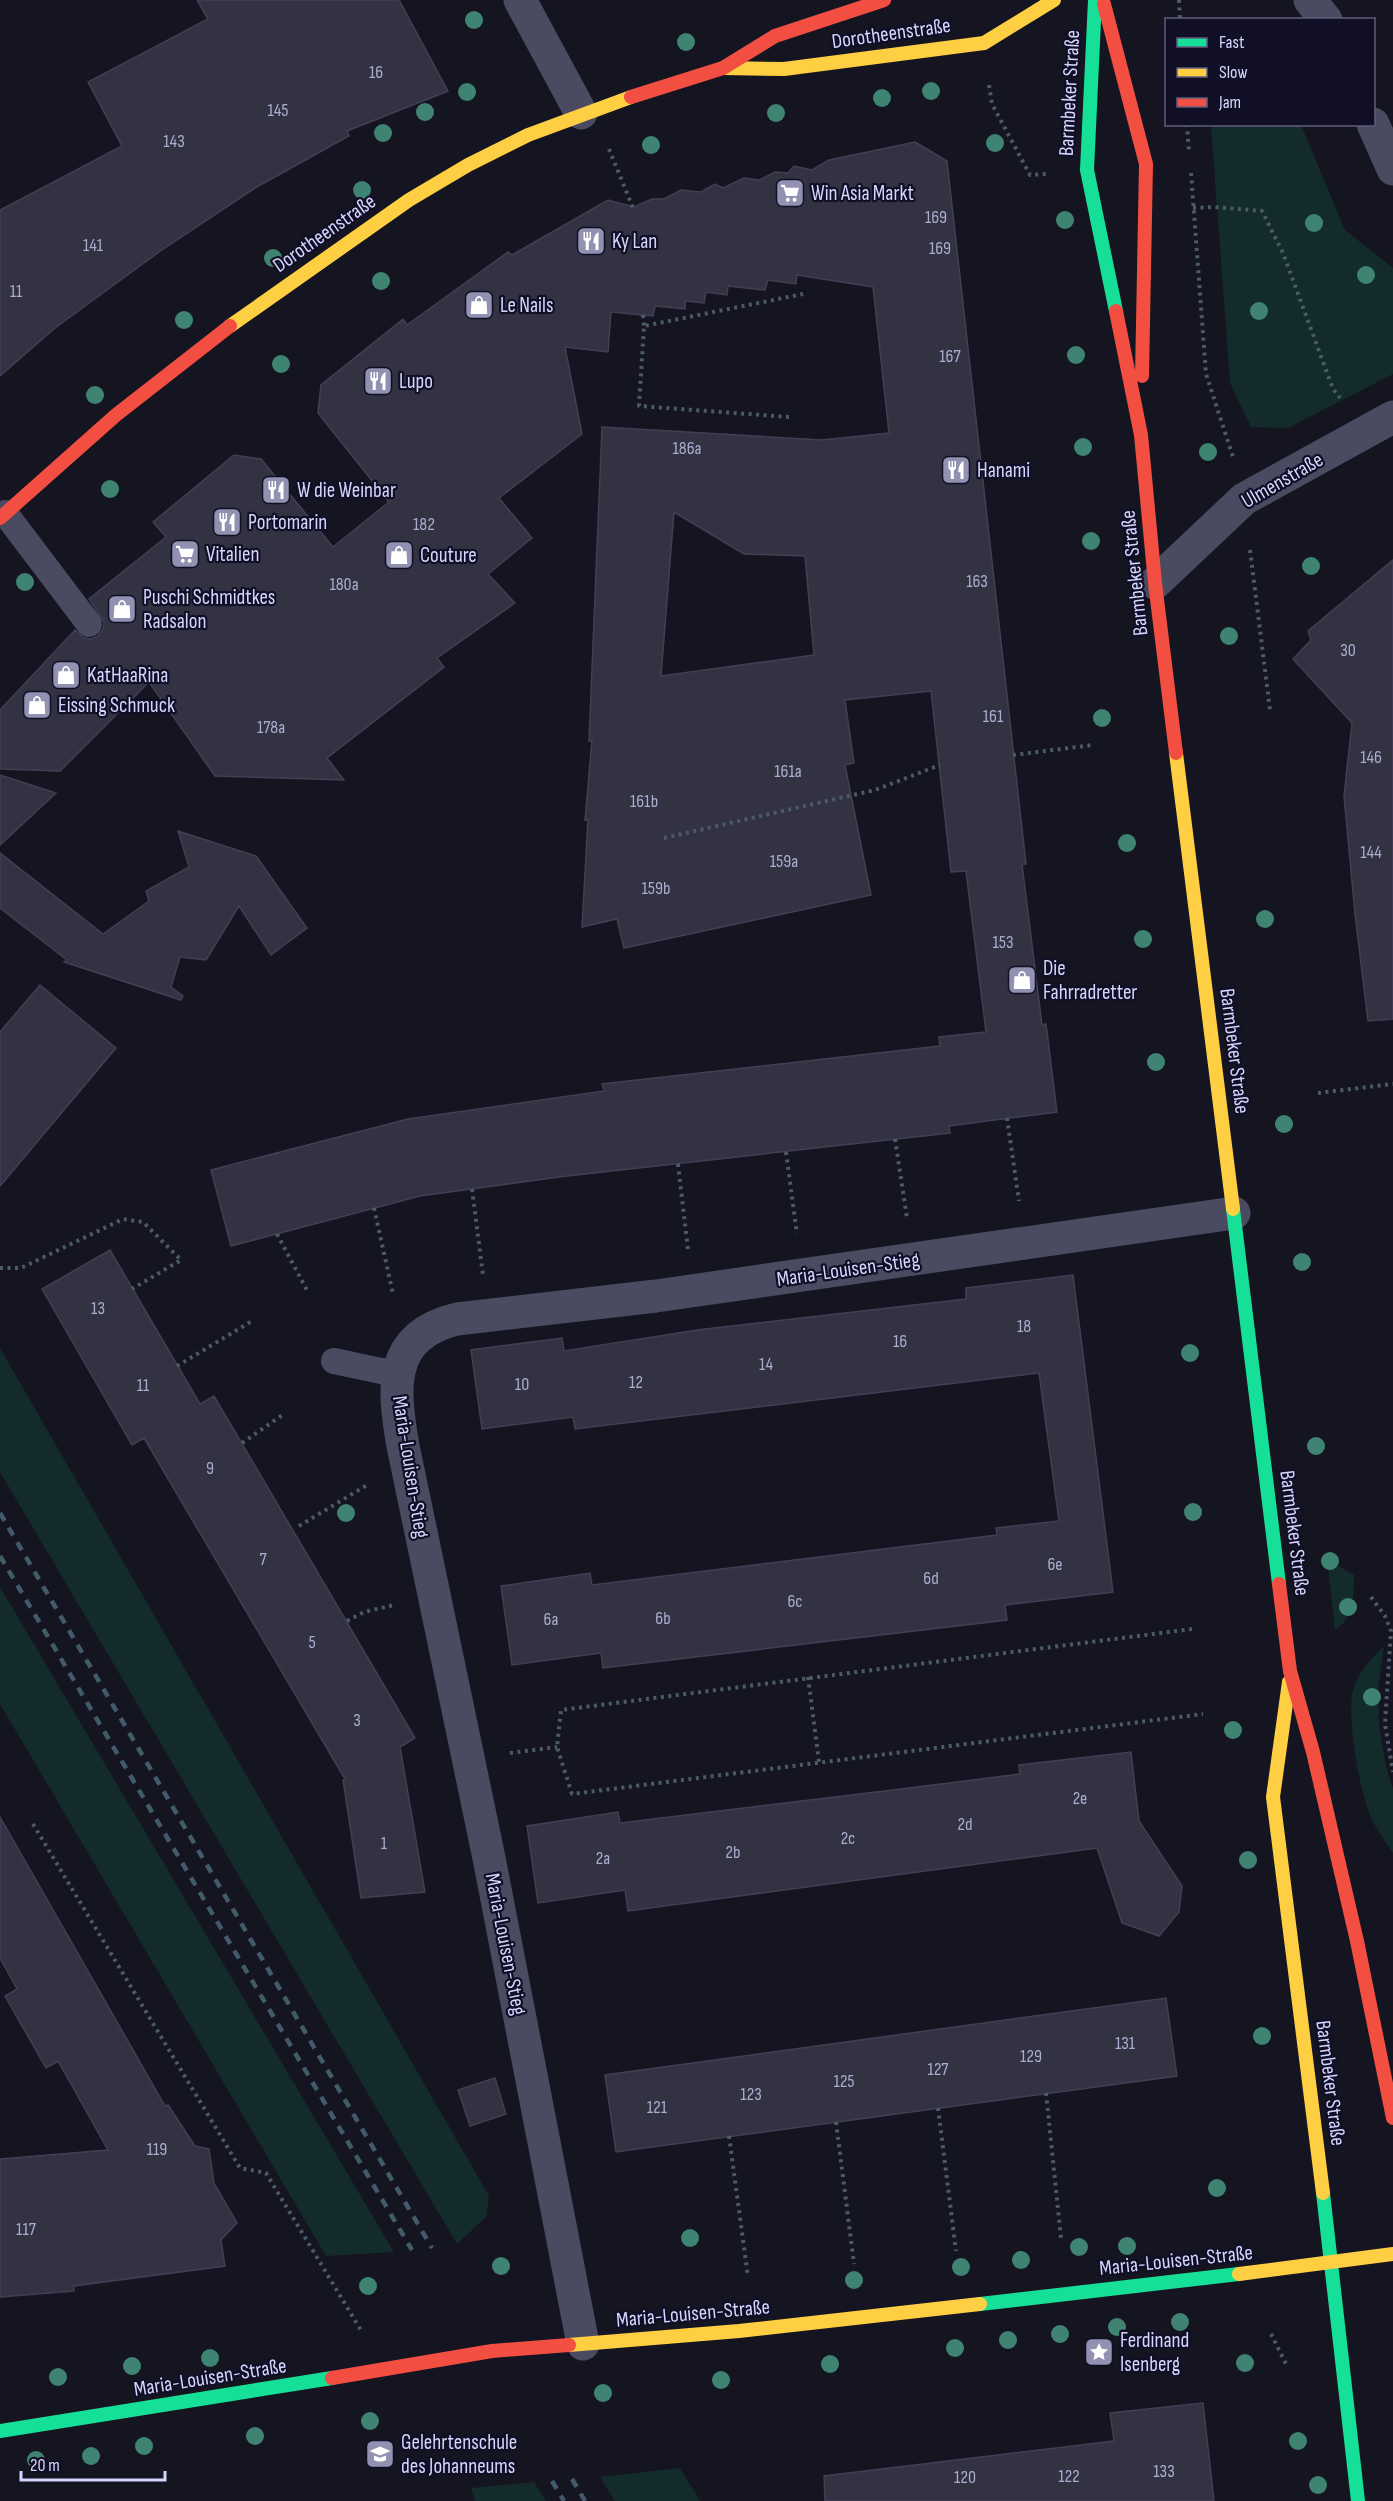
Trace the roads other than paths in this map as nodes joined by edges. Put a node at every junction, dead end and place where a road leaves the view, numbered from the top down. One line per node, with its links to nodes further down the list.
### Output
1 (520, 0): 9 (street)
2 (884, 0): 8 (main road, Dorotheenstraße)
3 (1054, 0): 8 (main road, Dorotheenstraße)
4 (1095, 0): 13 (main road, Barmbeker Straße)
5 (1102, 0): 13 (main road, Barmbeker Straße)
6 (1310, 0): 7 (street)
7 (1324, 18)
8 (723, 68): 9 (main road, Dorotheenstraße)
9 (587, 111): 14 (main road, Dorotheenstraße)
10 (1374, 126): 11 (street)
11 (1393, 169)
12 (1393, 417): 15 (street, Ulmenstraße)
13 (1141, 435): 15 (main road, Barmbeker Straße)
14 (3, 516): 16 (lane)
15 (1155, 583): 17 (main road, Barmbeker Straße)
16 (88, 624)
17 (1234, 1214): 19 (street, Maria-Louisen-Stieg); 20 (main road, Barmbeker Straße)
18 (334, 1360): 19 (lane)
19 (399, 1371): 24 (street, Maria-Louisen-Stieg)
20 (1290, 1671): 21 (main road, Barmbeker Straße); 23 (main road, Barmbeker Straße)
21 (1393, 2118)
22 (1393, 2254): 23 (main road, Maria-Louisen-Straße)
23 (1330, 2263): 24 (main road, Maria-Louisen-Straße); 26 (main road, Barmbeker Straße)
24 (583, 2344): 25 (main road, Maria-Louisen-Straße)
25 (0, 2431)
26 (1358, 2501)

